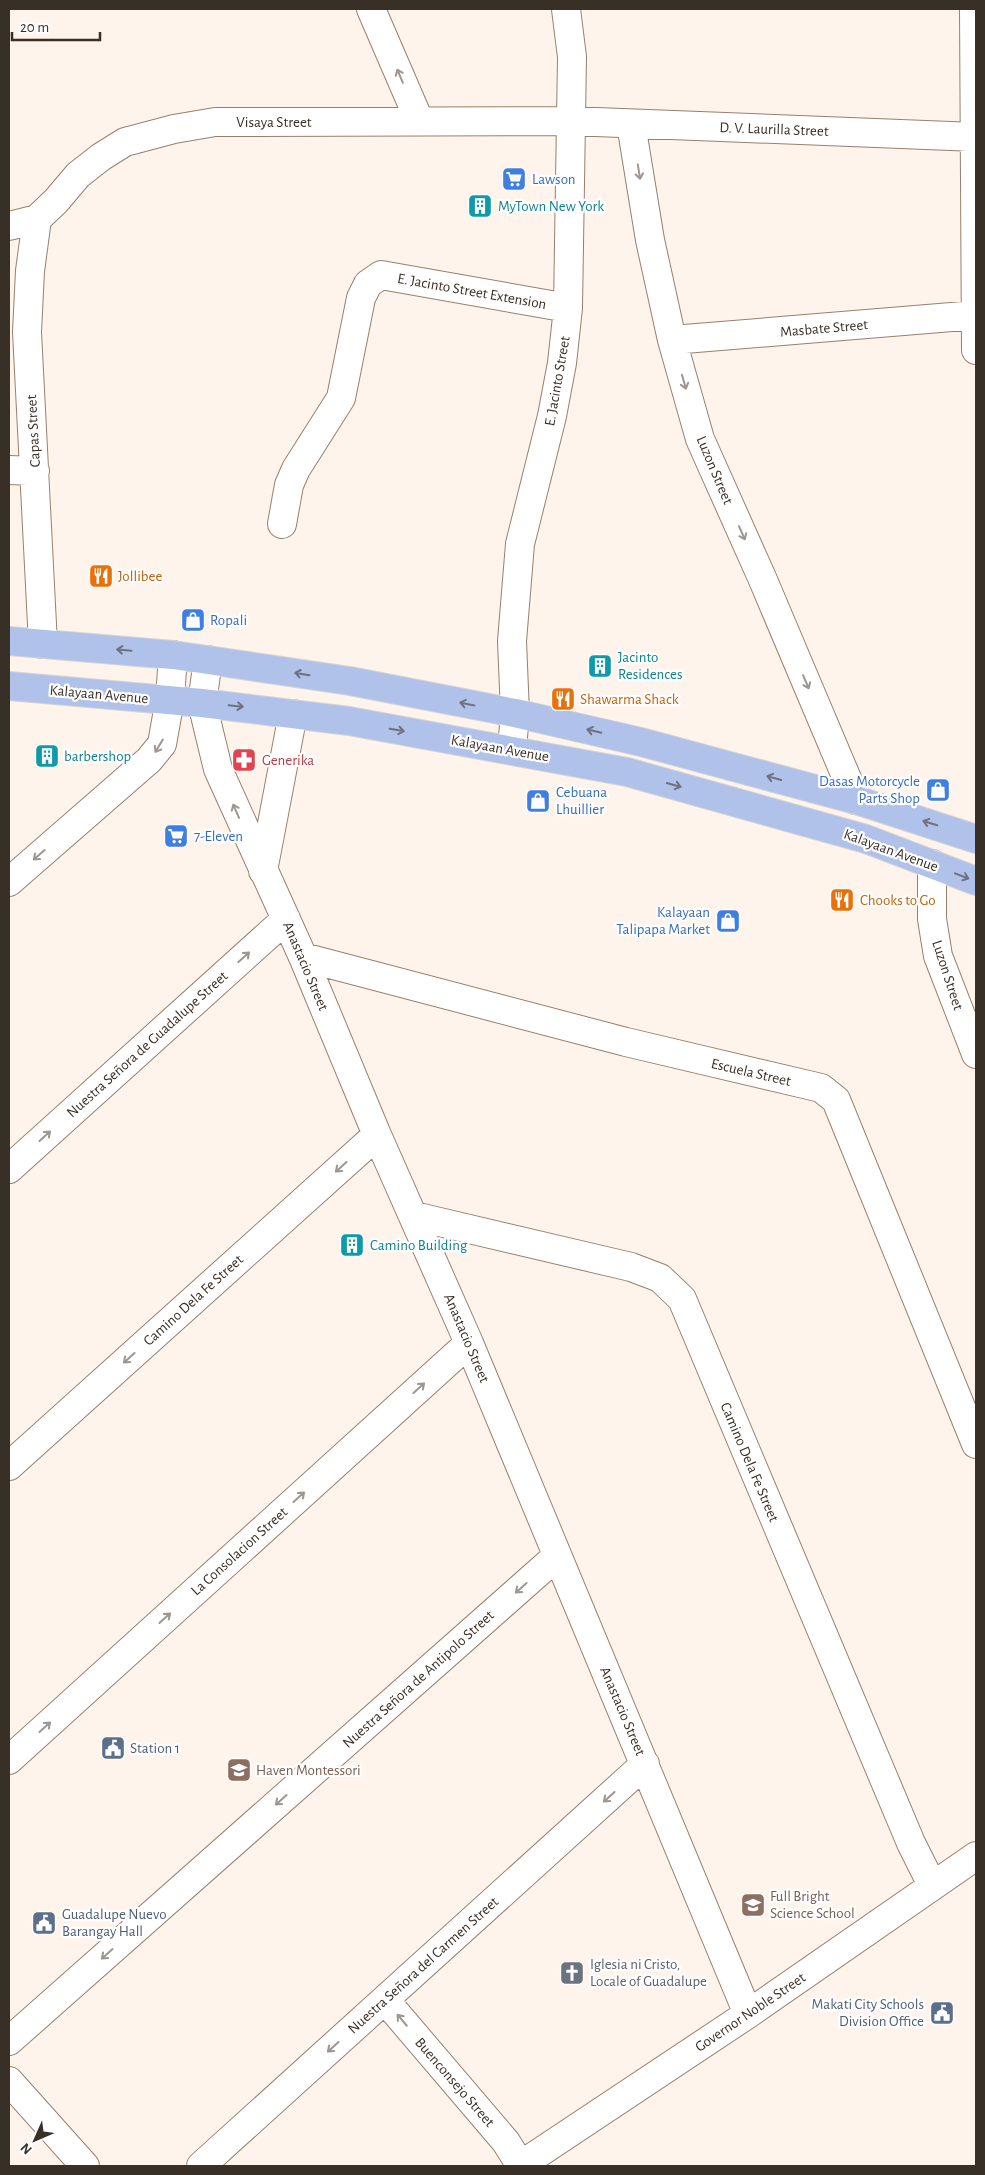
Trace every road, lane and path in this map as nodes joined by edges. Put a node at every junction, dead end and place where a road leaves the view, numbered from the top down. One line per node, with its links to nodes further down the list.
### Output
1 (371, 9): 4 (street, one-way to 1)
2 (566, 9): 5 (street, E. Jacinto Street)
3 (974, 9): 7 (street)
4 (419, 120): 5 (street, Visaya Street); 8 (street, Visaya Street)
5 (571, 121): 6 (street, D. V. Laurilla Street); 10 (street, E. Jacinto Street)
6 (631, 124): 7 (street, D. V. Laurilla Street); 12 (street, Luzon Street, one-way to 12)
7 (976, 137): 11 (street)
8 (37, 219): 9 (street, Visaya Street); 14 (street, Capas Street)
9 (9, 226)
10 (568, 308): 15 (street, E. Jacinto Street Extension); 23 (street, E. Jacinto Street)
11 (976, 315): 12 (street, Masbate Street); 13 (street)
12 (672, 340): 26 (street, Luzon Street, one-way to 26)
13 (976, 350)
14 (22, 470): 17 (street, Capas Street)
15 (282, 524)
16 (9, 641): 17 (main road)
17 (42, 644): 18 (main road, one-way to 17)
18 (173, 655): 19 (main road); 21 (street)
19 (208, 660): 22 (street, Anastacio Street); 23 (main road, one-way to 19)
20 (9, 686): 21 (main road, Kalayaan Avenue)
21 (170, 700): 22 (main road, Kalayaan Avenue); 31 (street, one-way to 31)
22 (202, 703): 24 (main road, Kalayaan Avenue, one-way to 24); 29 (street, Anastacio Street, one-way to 22)
23 (515, 713): 25 (street, E. Jacinto Street); 26 (main road, one-way to 23)
24 (293, 714): 25 (main road, Kalayaan Avenue, one-way to 25); 29 (street)
25 (512, 750): 28 (main road, Kalayaan Avenue, one-way to 28)
26 (856, 800): 27 (main road, one-way to 26)
27 (976, 839)
28 (932, 864): 30 (main road, Kalayaan Avenue, one-way to 30); 34 (street, Luzon Street)
29 (263, 871): 32 (street, Anastacio Street)
30 (976, 881)
31 (9, 882)
32 (286, 919): 33 (street, Anastacio Street); 36 (street, Nuestra Señora de Guadalupe Street, one-way to 32)
33 (303, 957): 35 (street, Anastacio Street); 39 (street, Escuela Street)
34 (976, 1054)
35 (377, 1135): 37 (street, Anastacio Street); 40 (street, Camino Dela Fe Street, one-way to 40)
36 (9, 1168)
37 (414, 1216): 38 (street, Anastacio Street); 45 (street, Camino Dela Fe Street)
38 (469, 1343): 41 (street, Anastacio Street); 42 (street, La Consolacion Street, one-way to 38)
39 (976, 1444)
40 (9, 1466)
41 (557, 1556): 43 (street, Anastacio Street); 48 (street, Nuestra Señora de Antipolo Street, one-way to 48)
42 (9, 1760)
43 (645, 1764): 46 (street, Nuestra Señora del Carmen Street, one-way to 46); 47 (street, Anastacio Street)
44 (976, 1856): 45 (street, Governor Noble Street)
45 (932, 1885): 47 (street, Governor Noble Street)
46 (385, 2000): 51 (street, Nuestra Señora del Carmen Street, one-way to 51); 52 (street, Buenconsejo Street, one-way to 46)
47 (748, 2014): 52 (street, Governor Noble Street)
48 (9, 2041)
49 (9, 2081): 50 (street)
50 (85, 2166)
51 (201, 2166)
52 (521, 2166)

